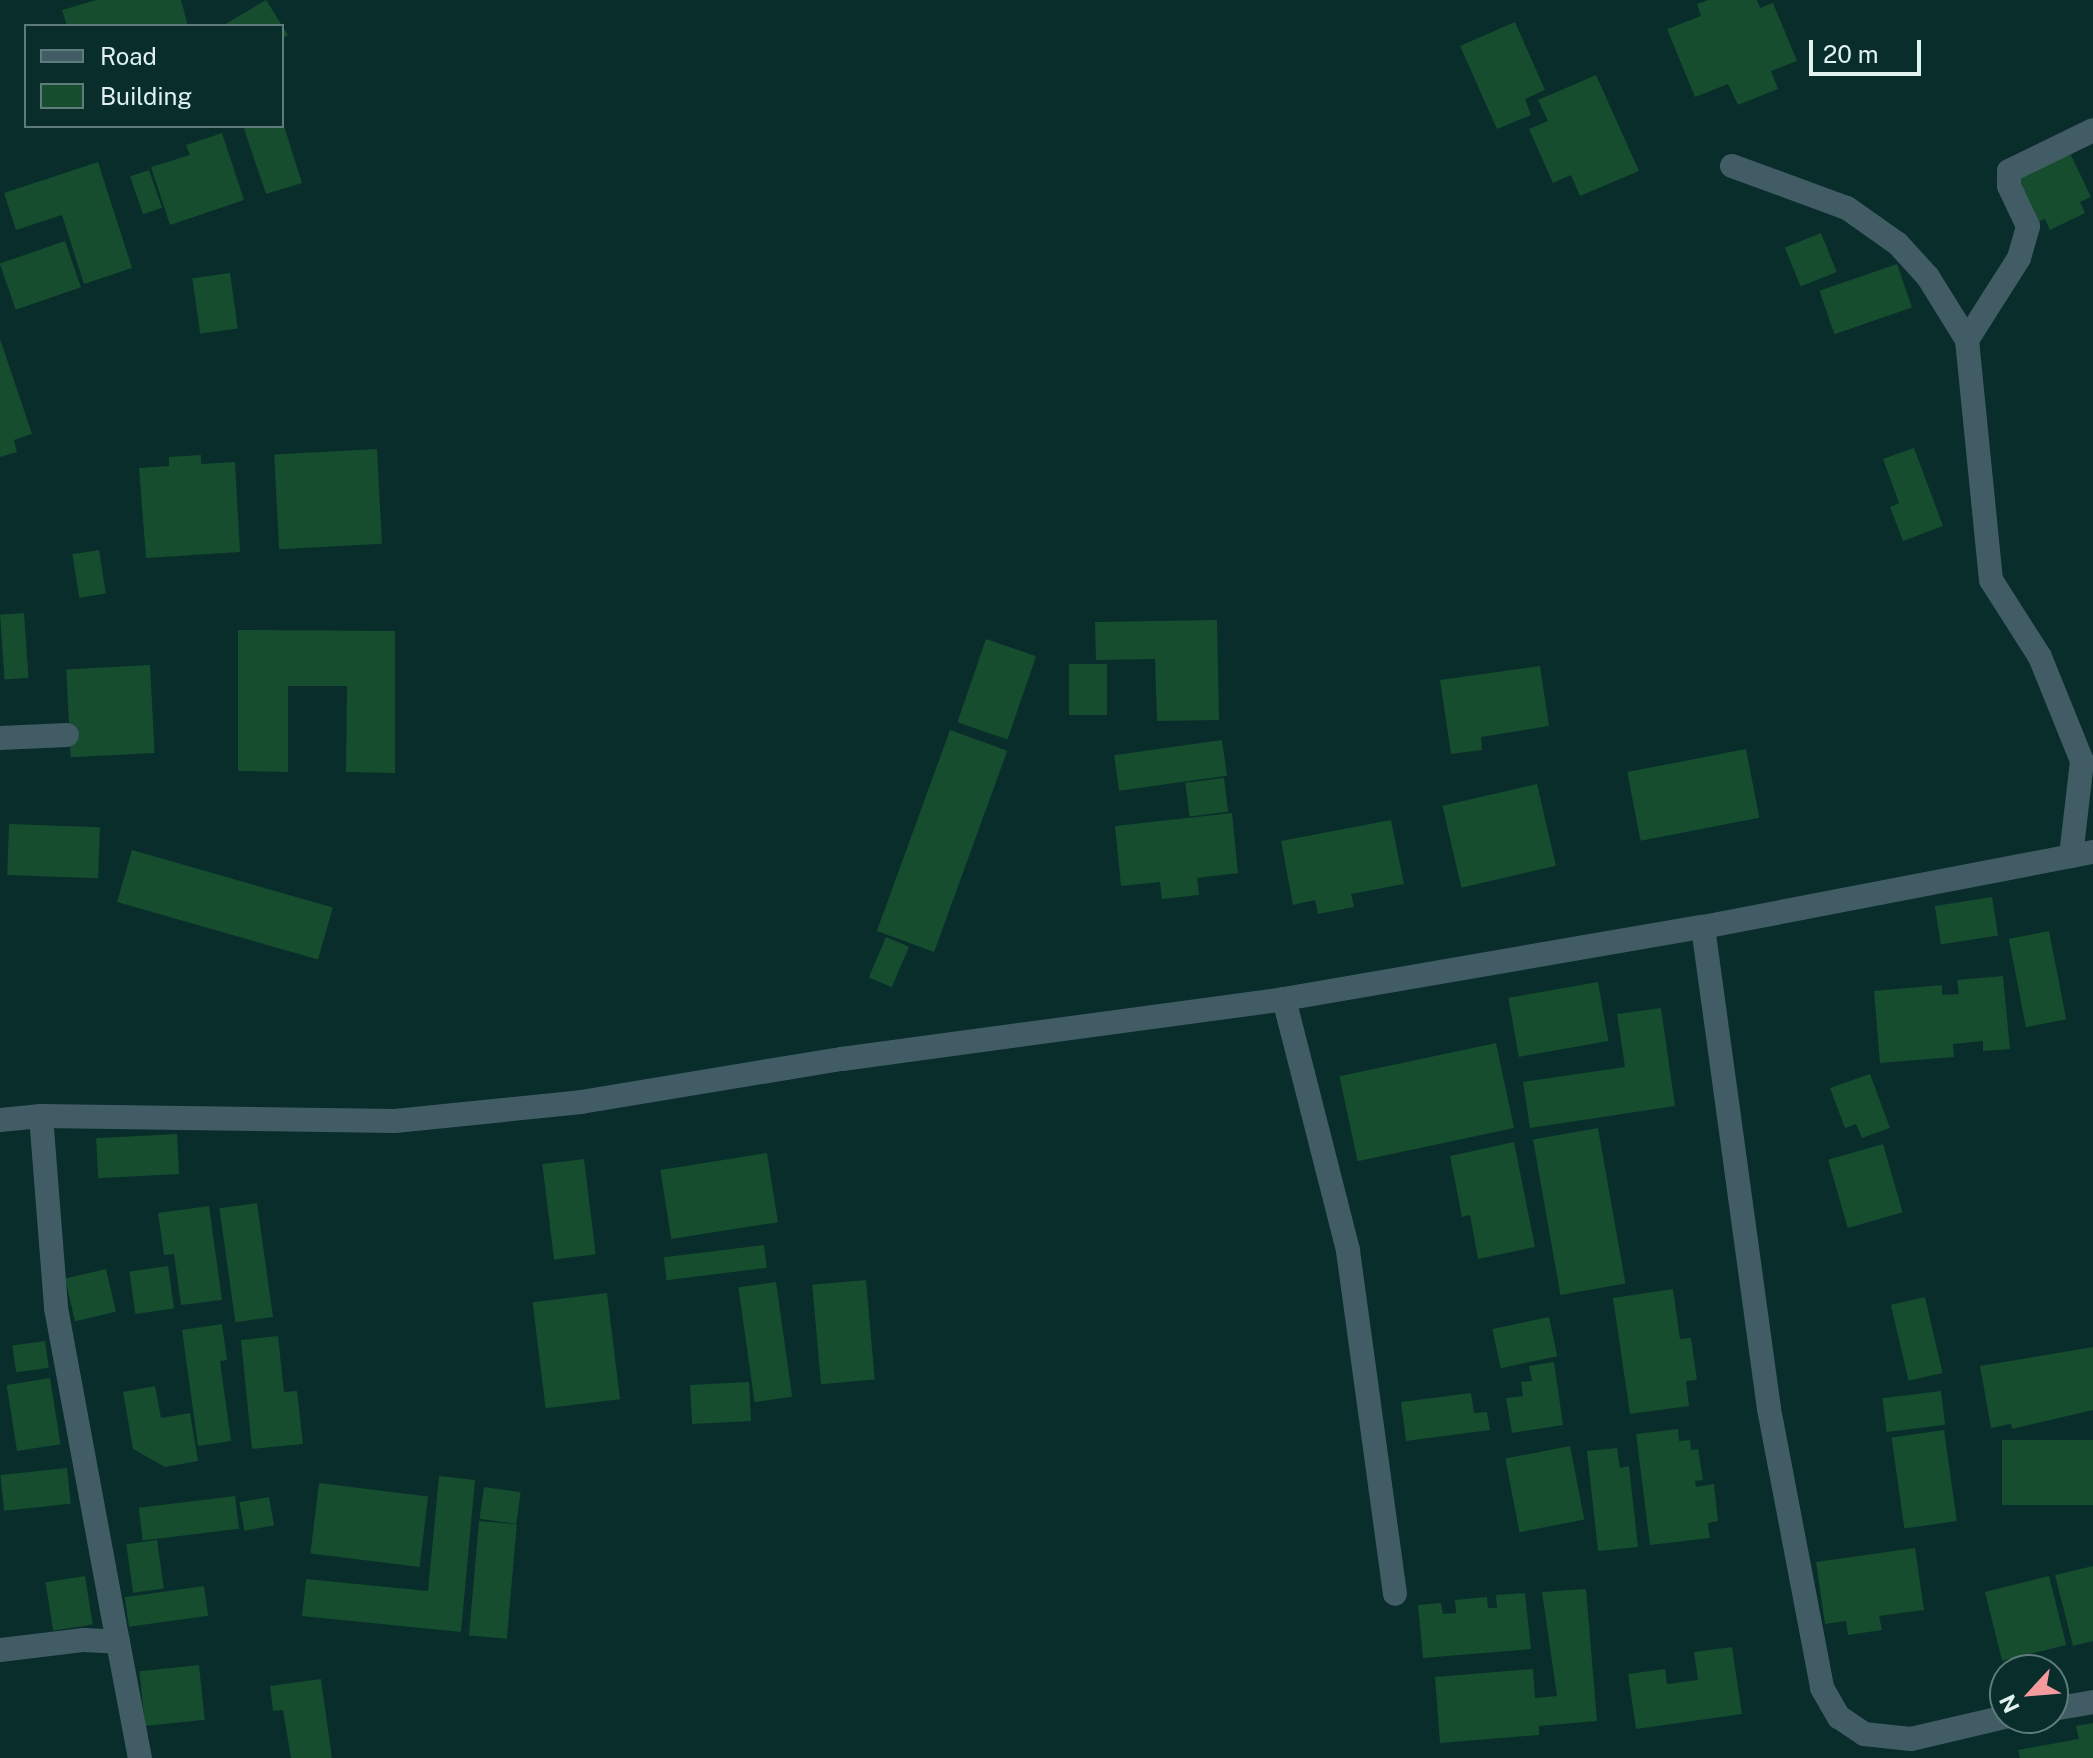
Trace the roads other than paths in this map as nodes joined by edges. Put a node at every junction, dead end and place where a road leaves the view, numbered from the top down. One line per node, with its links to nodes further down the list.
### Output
1 (2093, 130): 3 (street)
2 (1732, 166): 3 (street)
3 (1967, 340): 6 (street)
4 (67, 735): 5 (street)
5 (0, 738)
6 (2082, 854): 7 (street)
7 (1703, 927): 8 (street); 16 (street)
8 (1284, 999): 9 (street); 11 (street)
9 (41, 1116): 10 (street); 12 (street)
10 (0, 1120)
11 (1395, 1594)
12 (118, 1642): 13 (street); 17 (street)
13 (0, 1650)
14 (2093, 1702): 15 (street)
15 (2069, 1706)
16 (1989, 1721)
17 (140, 1758)

